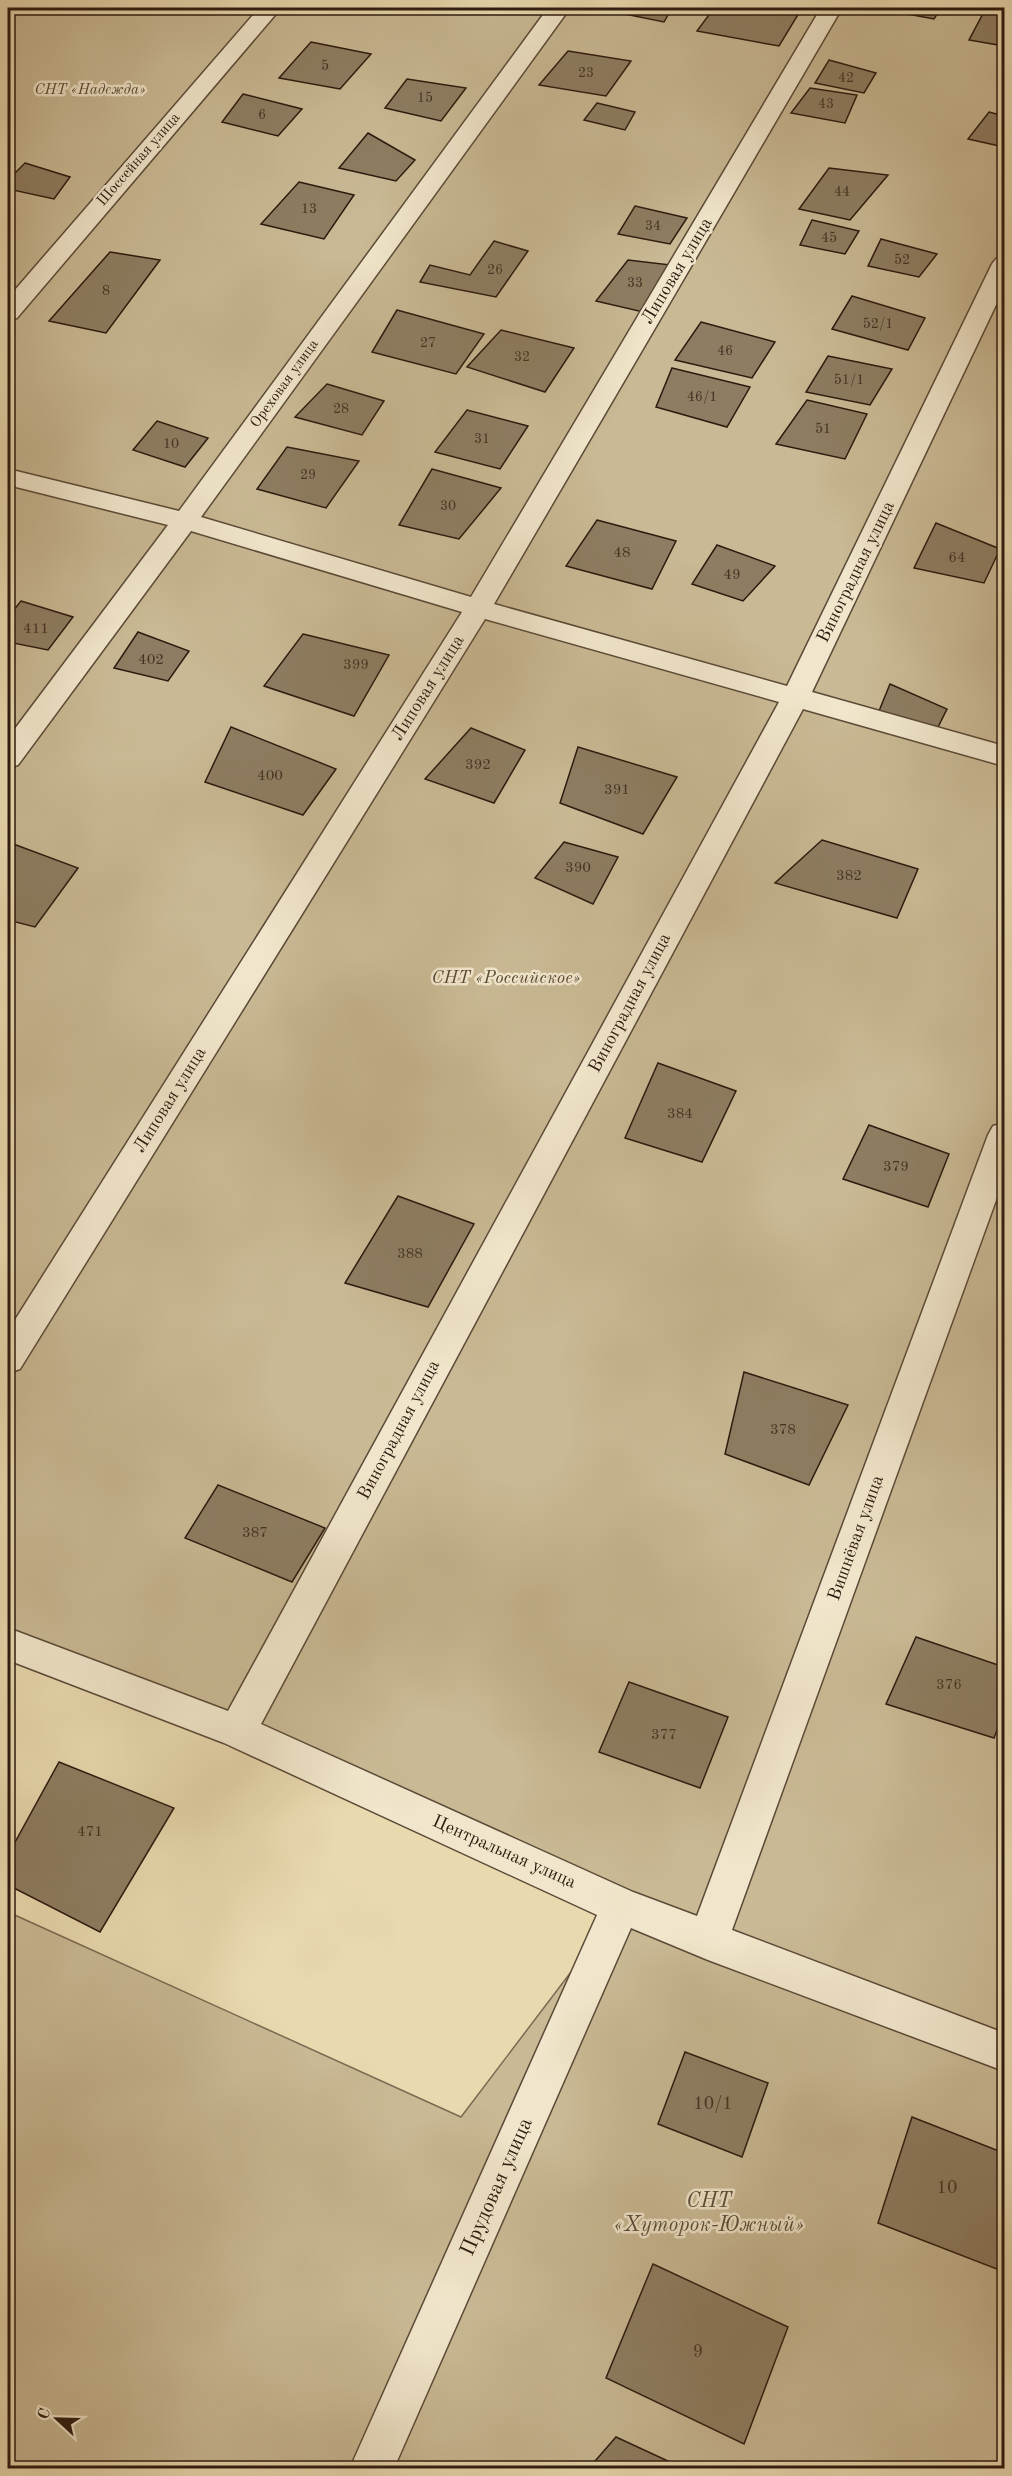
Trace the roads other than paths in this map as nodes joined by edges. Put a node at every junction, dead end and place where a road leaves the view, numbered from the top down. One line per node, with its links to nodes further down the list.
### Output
1 (270, 8): 5 (street, Шоссейная улица)
2 (559, 8): 7 (street, Ореховая улица)
3 (832, 8): 8 (street, Липовая улица)
4 (1005, 264): 9 (street, Виноградная улица)
5 (8, 312)
6 (8, 477): 7 (street)
7 (185, 521): 8 (street); 11 (street, Ореховая улица)
8 (478, 608): 9 (street); 13 (street, Липовая улица)
9 (796, 696): 10 (street); 15 (street, Виноградная улица)
10 (1005, 756)
11 (8, 758)
12 (1005, 1135): 17 (street, Вишнёвая улица)
13 (8, 1359)
14 (8, 1644): 15 (street, Центральная улица)
15 (237, 1731): 16 (street, Центральная улица)
16 (621, 1906): 17 (street, Центральная улица); 19 (street, Прудовая улица)
17 (708, 1941): 18 (street, Центральная улица)
18 (1005, 2052)
19 (372, 2469)

